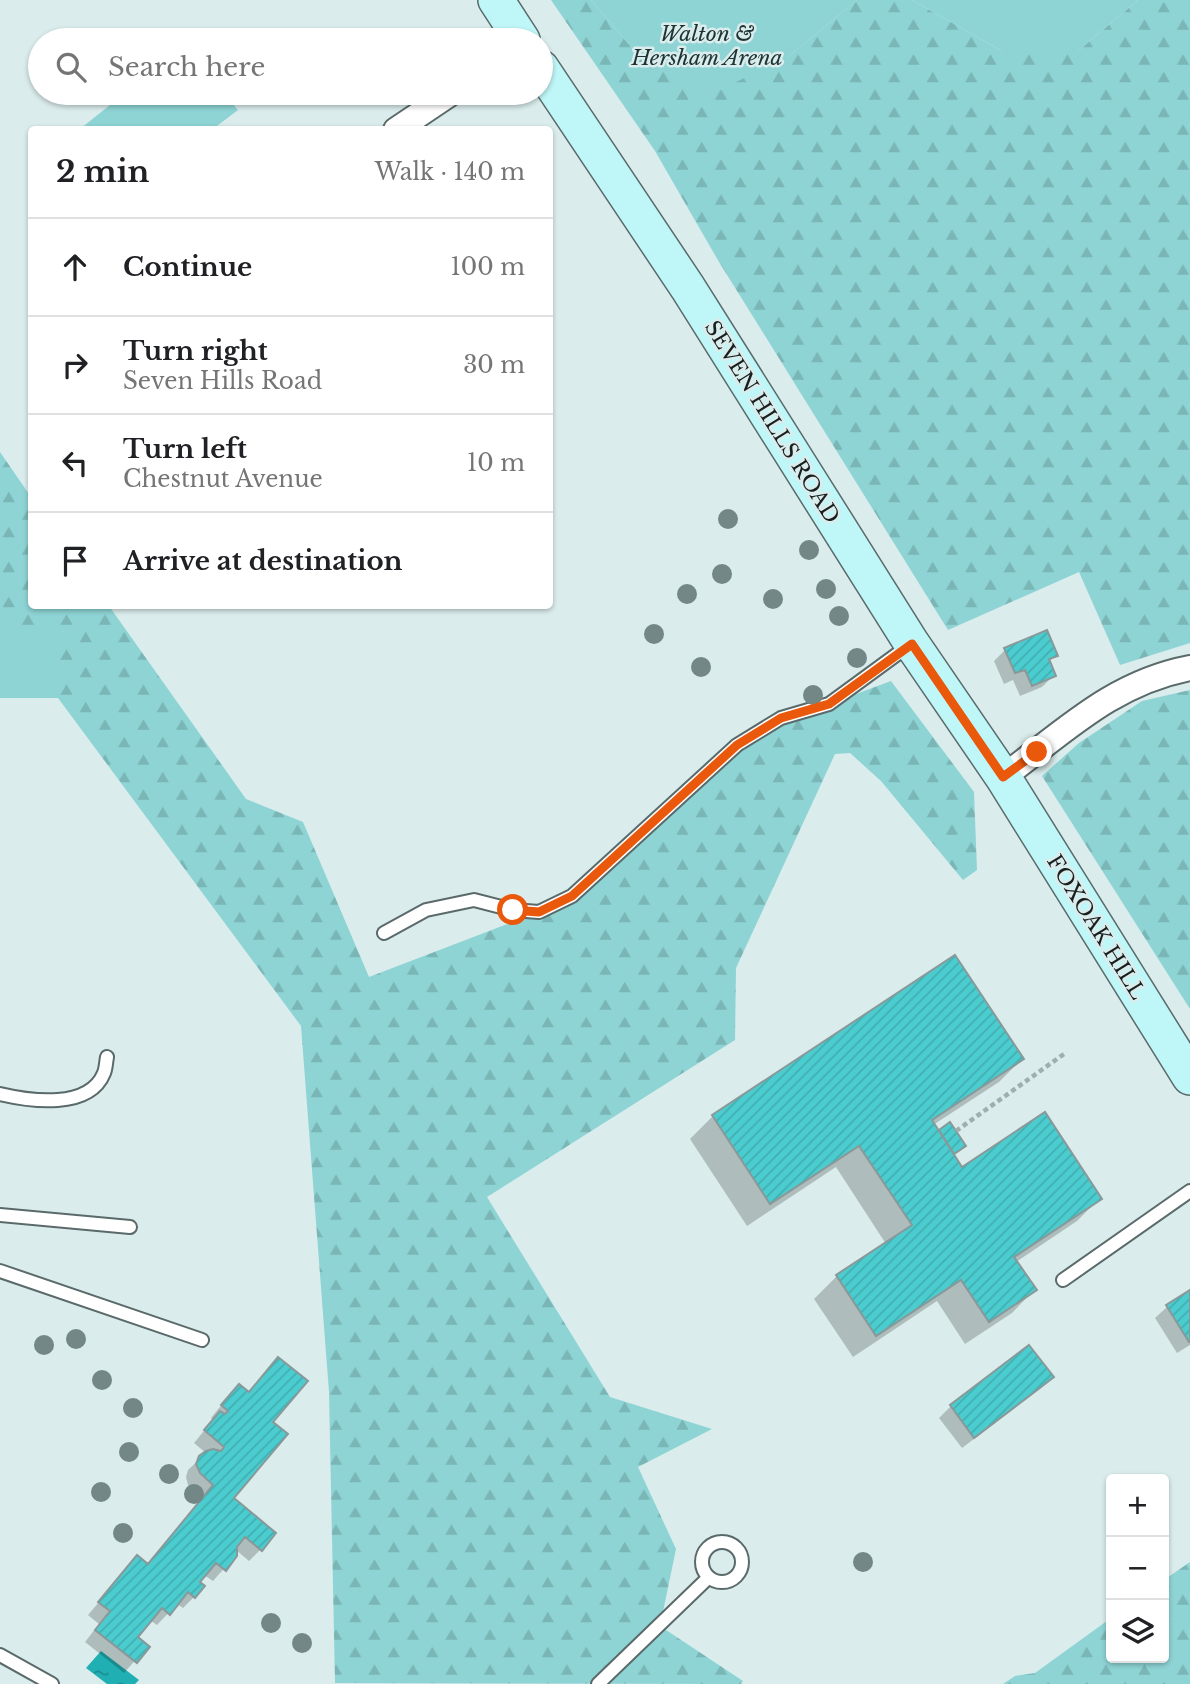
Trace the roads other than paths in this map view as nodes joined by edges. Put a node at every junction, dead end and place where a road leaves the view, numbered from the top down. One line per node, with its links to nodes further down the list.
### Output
1 (496, 0): 2 (main road)
2 (514, 28)
3 (553, 86): 6 (main road, SEVEN HILLS ROAD)
4 (434, 105): 5 (street)
5 (402, 126)
6 (912, 644): 8 (main road, SEVEN HILLS ROAD); 9 (lane)
7 (1190, 668): 8 (street)
8 (1003, 777): 11 (main road, FOXOAK HILL)
9 (384, 933)
10 (107, 1057): 12 (lane)
11 (1190, 1077)
12 (0, 1094)
13 (1190, 1191): 17 (lane)
14 (0, 1215): 15 (lane)
15 (130, 1227)
16 (0, 1271): 18 (lane)
17 (1063, 1280)
18 (202, 1340)
19 (708, 1578): 22 (lane)
20 (0, 1655): 21 (lane)
21 (51, 1684)
22 (597, 1684)

